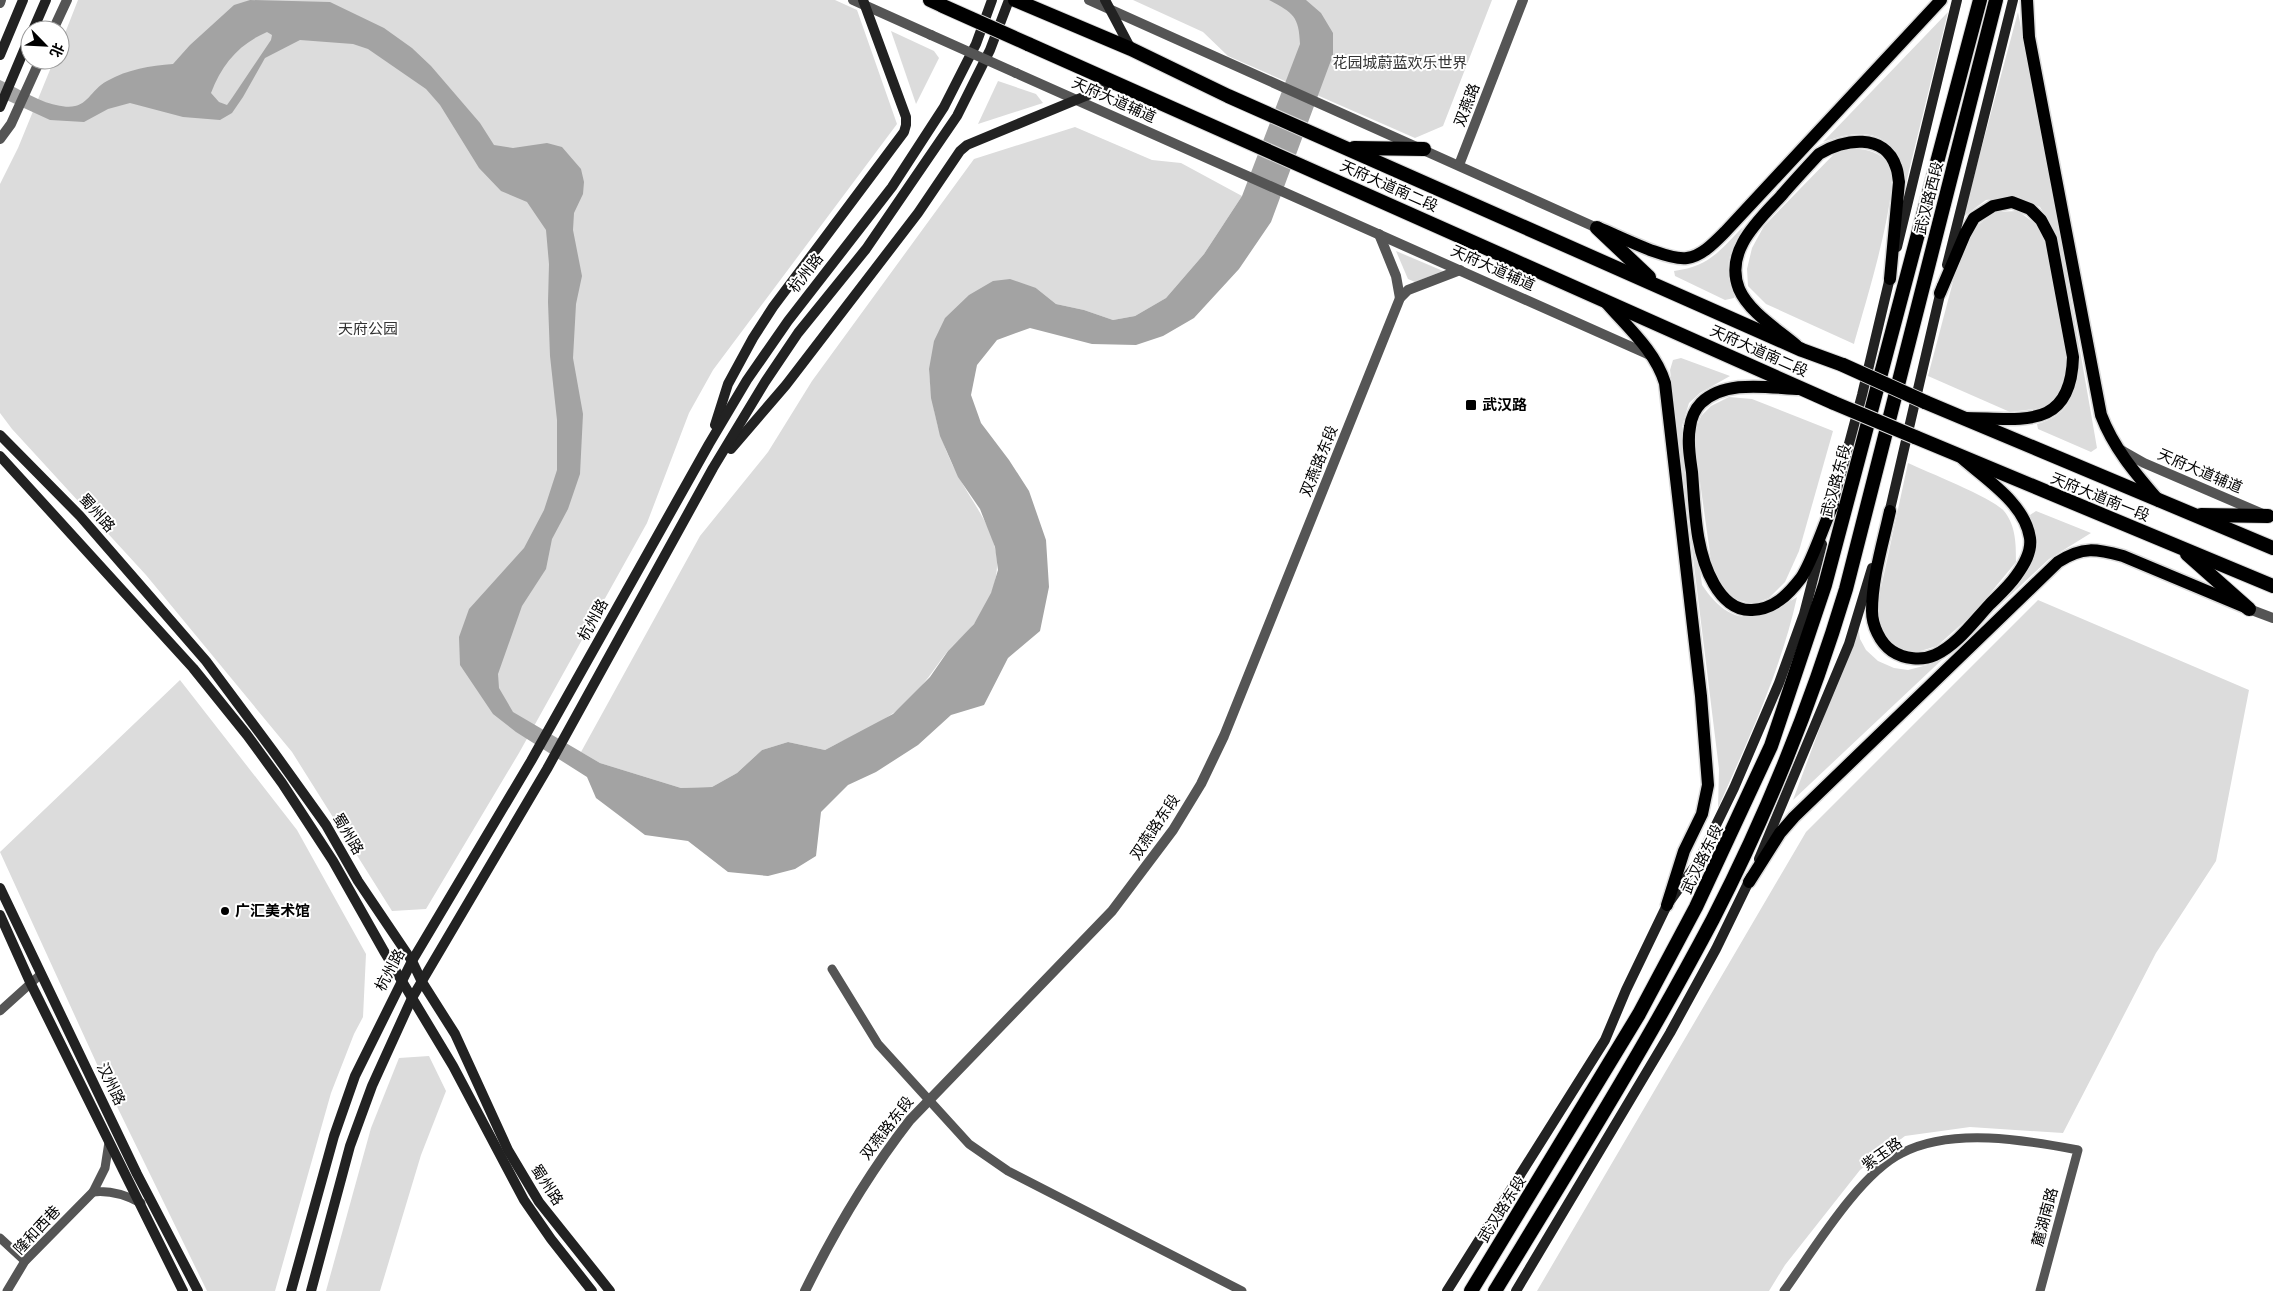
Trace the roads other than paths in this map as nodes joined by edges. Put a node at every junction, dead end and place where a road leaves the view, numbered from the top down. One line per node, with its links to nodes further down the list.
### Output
1 (23, 0): 22 (main road)
2 (46, 0): 19 (main road)
3 (67, 0): 20 (street)
4 (854, 0): 16 (street)
5 (992, 0): 48 (main road, 杭州路)
6 (1009, 0): 52 (main road, 杭州路)
7 (1015, 0): 21 (highway, 天府大道南二段)
8 (1089, 0): 18 (street)
9 (1522, 0): 31 (street, 双燕路)
10 (1941, 0): 32 (main road)
11 (1957, 0): 35 (main road)
12 (1980, 0): 43 (highway, 武汉路西段)
13 (1996, 0): 93 (highway, 武汉路西段)
14 (2013, 0): 37 (main road)
15 (2027, 0): 49 (main road)
16 (864, 2): 26 (street, 天府大道辅道, bridge); 48 (main road)
17 (936, 3): 25 (highway, 天府大道南二段, bridge)
18 (1107, 5): 21 (main road); 30 (street)
19 (37, 20)
20 (58, 20)
21 (1131, 49): 29 (highway, 天府大道南二段)
22 (0, 55)
23 (20, 59): 27 (main road)
24 (36, 70): 28 (street)
25 (1117, 83): 26 (main road); 39 (highway, 天府大道南二段)
26 (1078, 100): 33 (street, 天府大道辅道); 52 (main road)
27 (0, 107)
28 (0, 139)
29 (1348, 148): 30 (highway); 36 (highway, 天府大道南二段)
30 (1424, 149): 31 (street)
31 (1459, 165): 32 (street)
32 (1597, 228): 36 (highway)
33 (1379, 234): 34 (street, 天府大道辅道); 38 (street)
34 (1460, 270): 38 (street); 41 (street, 天府大道辅道)
35 (1890, 279): 40 (main road); 54 (main road)
36 (1656, 285): 40 (highway, 天府大道南二段)
37 (1940, 293): 45 (main road); 55 (main road)
38 (1400, 298): 75 (street, 双燕路东段)
39 (1604, 300): 41 (main road); 42 (highway, 天府大道南二段)
40 (1802, 350): 44 (highway, 天府大道南二段, bridge)
41 (1653, 356): 65 (main road)
42 (1804, 389): 47 (highway, 天府大道南二段, bridge); 54 (main road)
43 (1874, 402): 92 (highway, 武汉路东段)
44 (1924, 402): 45 (highway, 天府大道南一段)
45 (1958, 418): 53 (highway, 天府大道南一段)
46 (0, 435): 67 (main road, 蜀州路)
47 (1915, 438): 51 (highway, 天府大道南一段)
48 (709, 444): 67 (main road, 杭州路)
49 (2116, 447): 53 (main road); 57 (street, 天府大道辅道)
50 (0, 456): 70 (main road, 蜀州路)
51 (1959, 456): 55 (main road); 58 (highway, 天府大道南一段)
52 (713, 468): 72 (main road, 杭州路)
53 (2159, 501): 56 (highway, 天府大道南一段)
54 (1833, 505): 65 (main road)
55 (1890, 511): 63 (main road)
56 (2194, 515): 57 (highway); 59 (highway, 天府大道南一段)
57 (2270, 517)
58 (2179, 547): 60 (highway, 天府大道南一段); 61 (highway)
59 (2273, 548)
60 (2268, 584)
61 (2249, 609): 62 (street); 63 (main road)
62 (2273, 618)
63 (1749, 882): 94 (main road)
64 (0, 888): 69 (main road, 汉州路)
65 (1667, 905): 91 (main road)
66 (0, 915): 71 (main road, 汉州路)
67 (412, 961): 70 (main road, 杭州路); 72 (main road, 蜀州路)
68 (832, 969): 75 (street)
69 (41, 974): 71 (street); 84 (main road, 汉州路)
70 (402, 980): 73 (main road, 蜀州路); 85 (main road, 杭州路)
71 (30, 982): 74 (street); 76 (main road, 汉州路)
72 (422, 982): 73 (main road, 杭州路); 88 (main road, 蜀州路)
73 (412, 998): 86 (main road, 杭州路); 87 (main road, 蜀州路)
74 (0, 1010)
75 (927, 1100): 89 (street, 双燕路东段); 90 (street)
76 (110, 1139): 78 (street, 隆和西巷); 79 (main road, 汉州路)
77 (2078, 1150): 95 (street, 紫玉路); 96 (street, 麓湖南路)
78 (93, 1192): 79 (street); 81 (street, 隆和西巷)
79 (141, 1203): 83 (main road, 汉州路)
80 (0, 1238): 81 (street)
81 (25, 1261): 82 (street, 隆和西巷)
82 (7, 1291)
83 (183, 1291)
84 (198, 1291)
85 (291, 1291)
86 (311, 1291)
87 (592, 1291)
88 (610, 1291)
89 (805, 1291)
90 (1242, 1291)
91 (1447, 1291)
92 (1471, 1291)
93 (1495, 1291)
94 (1516, 1291)
95 (1784, 1291)
96 (2040, 1291)

